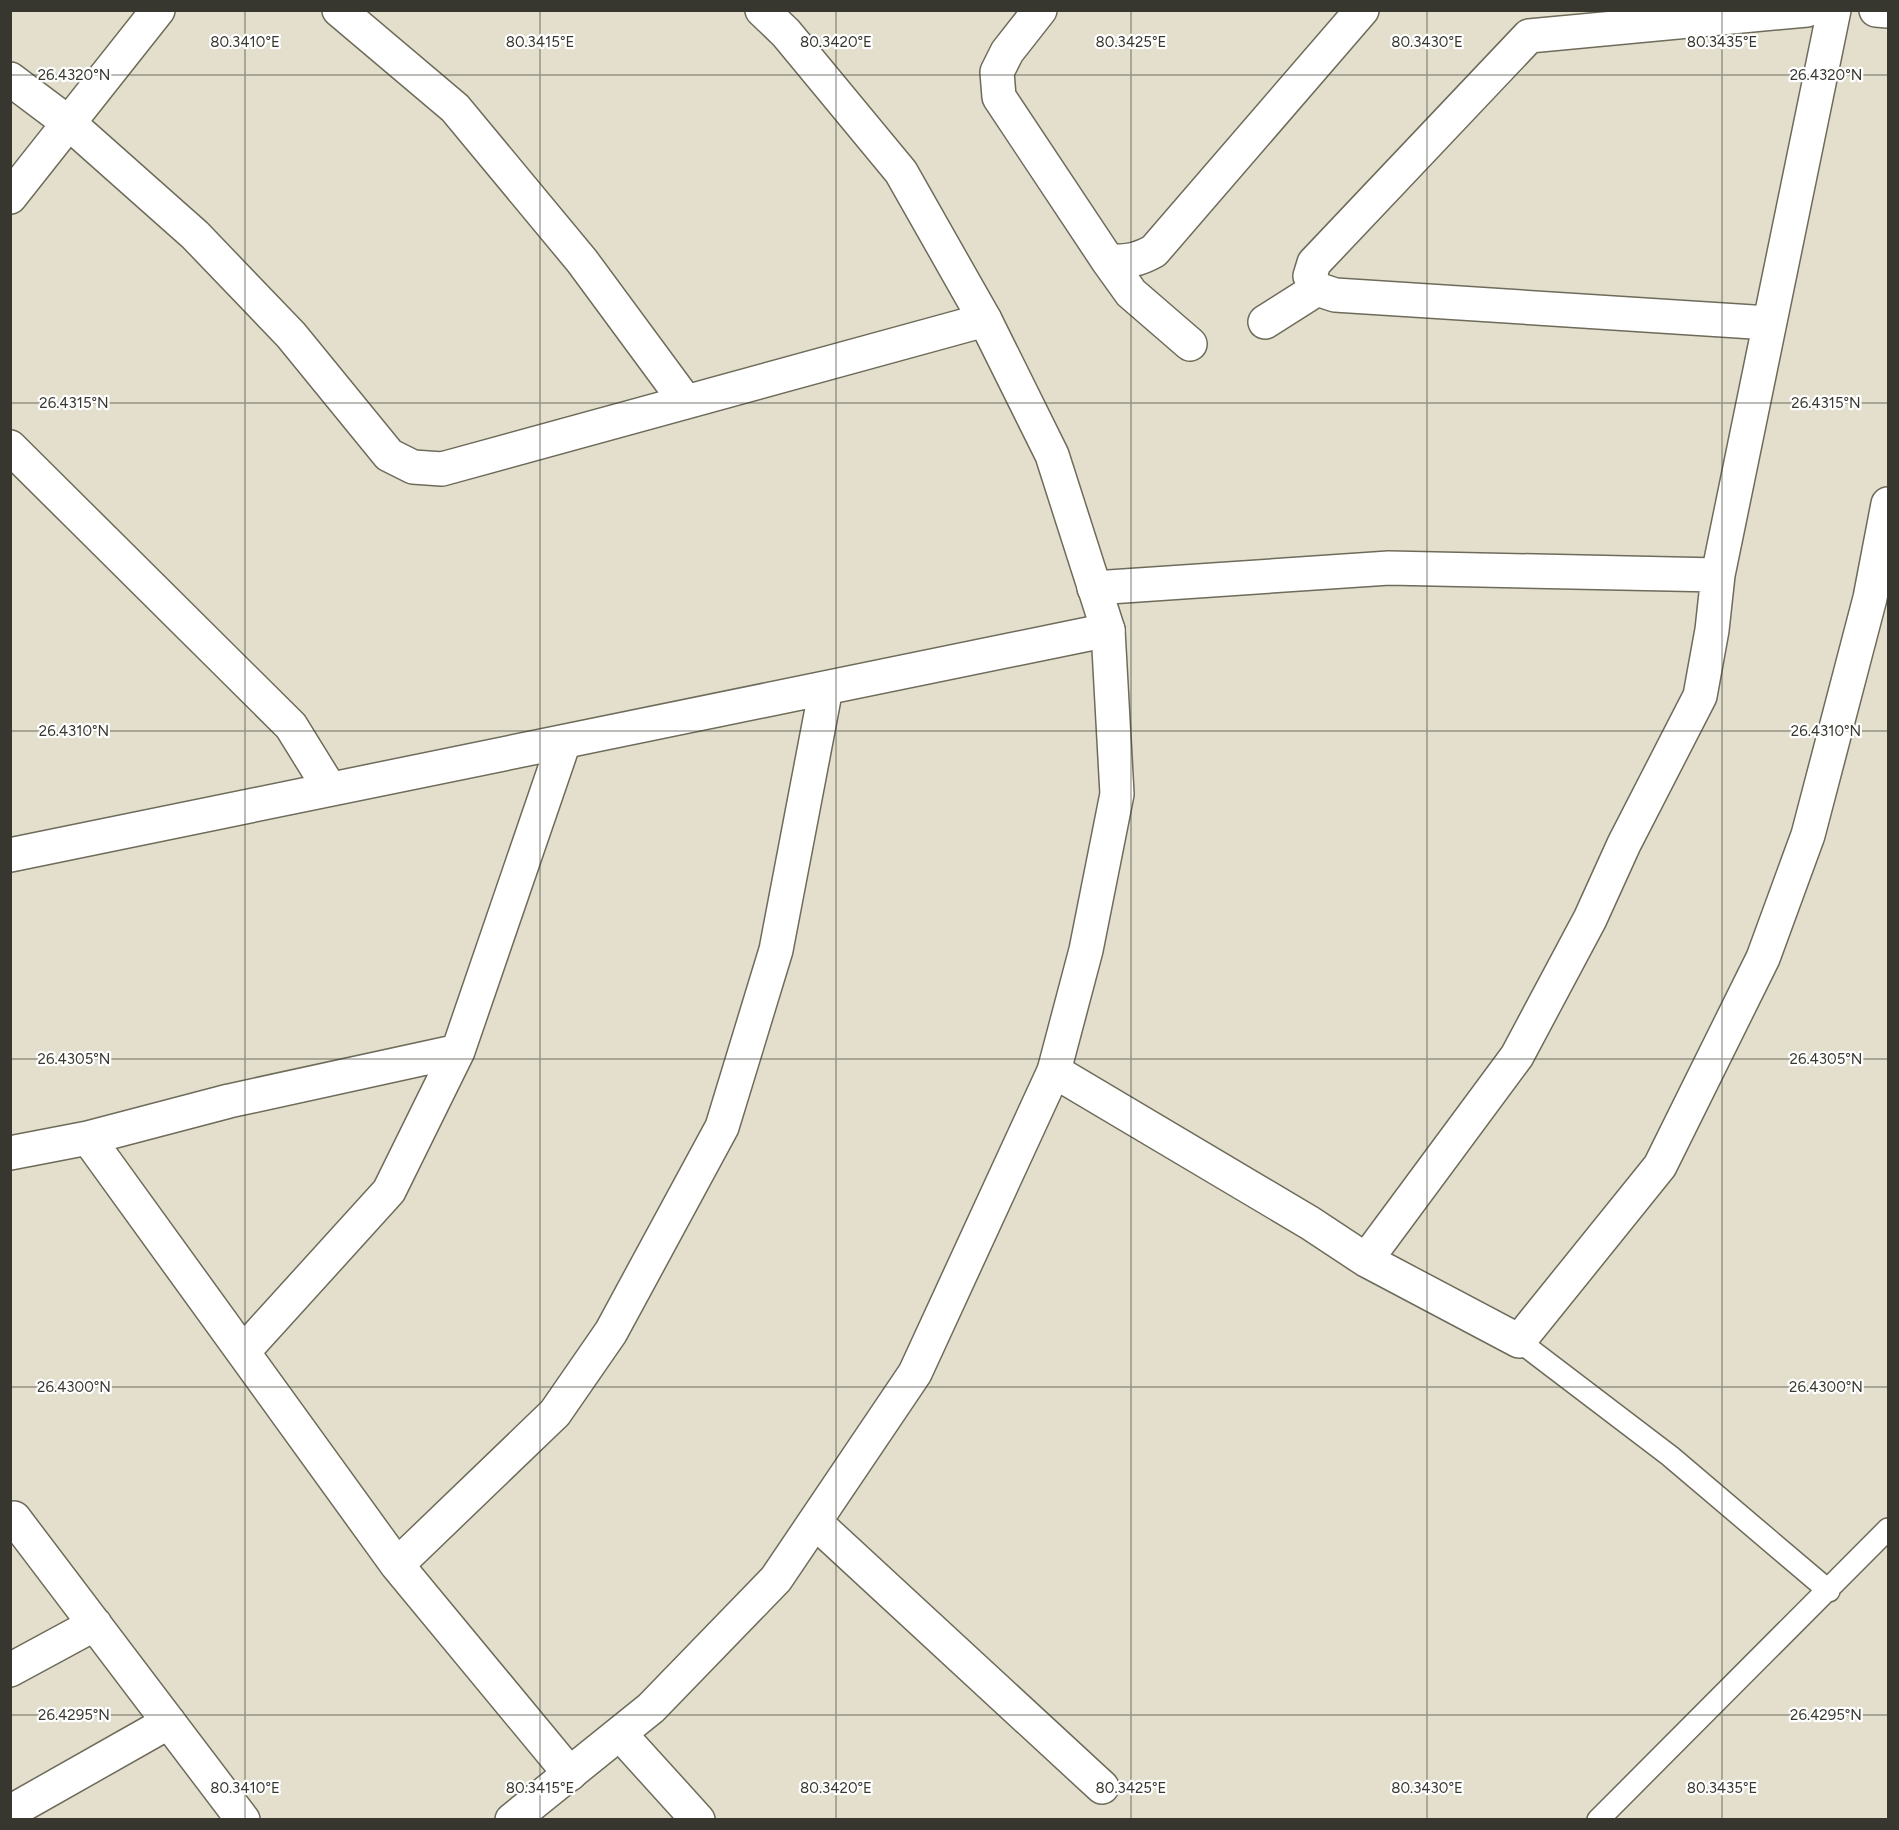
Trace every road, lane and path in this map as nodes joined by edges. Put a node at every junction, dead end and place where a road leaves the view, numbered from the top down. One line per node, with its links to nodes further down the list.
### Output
1 (158, 10): 12 (street)
2 (339, 10): 20 (street)
3 (762, 10): 16 (street)
4 (1040, 10): 14 (street)
5 (1362, 10): 14 (street)
6 (1807, 10): 10 (street)
7 (1834, 10): 18 (street)
8 (1876, 10): 9 (street)
9 (1888, 11)
10 (1522, 23): 15 (street)
11 (10, 79): 12 (street)
12 (70, 124): 13 (street); 20 (street)
13 (10, 197)
14 (1108, 261): 19 (street)
15 (1317, 289): 17 (street); 18 (street)
16 (985, 320): 20 (street); 24 (street)
17 (1265, 322)
18 (1769, 323): 23 (street)
19 (1190, 344)
20 (686, 402)
21 (10, 447): 28 (street)
22 (1888, 504): 35 (street)
23 (1718, 575): 24 (street); 34 (street)
24 (1094, 588): 25 (street)
25 (1108, 630): 26 (street); 31 (street)
26 (826, 688): 27 (street); 40 (street)
27 (564, 742): 28 (street); 30 (street)
28 (330, 789): 29 (street)
29 (10, 855)
30 (458, 1051): 32 (street); 36 (street)
31 (1054, 1071): 34 (street); 38 (street)
32 (88, 1138): 33 (street); 36 (street)
33 (10, 1153)
34 (1366, 1260): 35 (street)
35 (1519, 1341): 41 (lane)
36 (243, 1352): 40 (street)
37 (12, 1517): 42 (street)
38 (814, 1522): 45 (street); 47 (street)
39 (1888, 1529): 41 (lane)
40 (397, 1565): 46 (street)
41 (1829, 1591): 52 (lane)
42 (95, 1624): 43 (street); 44 (street)
43 (10, 1670)
44 (170, 1722): 48 (street); 49 (street)
45 (620, 1734): 46 (street); 51 (street)
46 (570, 1774): 50 (street)
47 (1102, 1787)
48 (10, 1812)
49 (243, 1820)
50 (512, 1820)
51 (698, 1820)
52 (1598, 1820)

